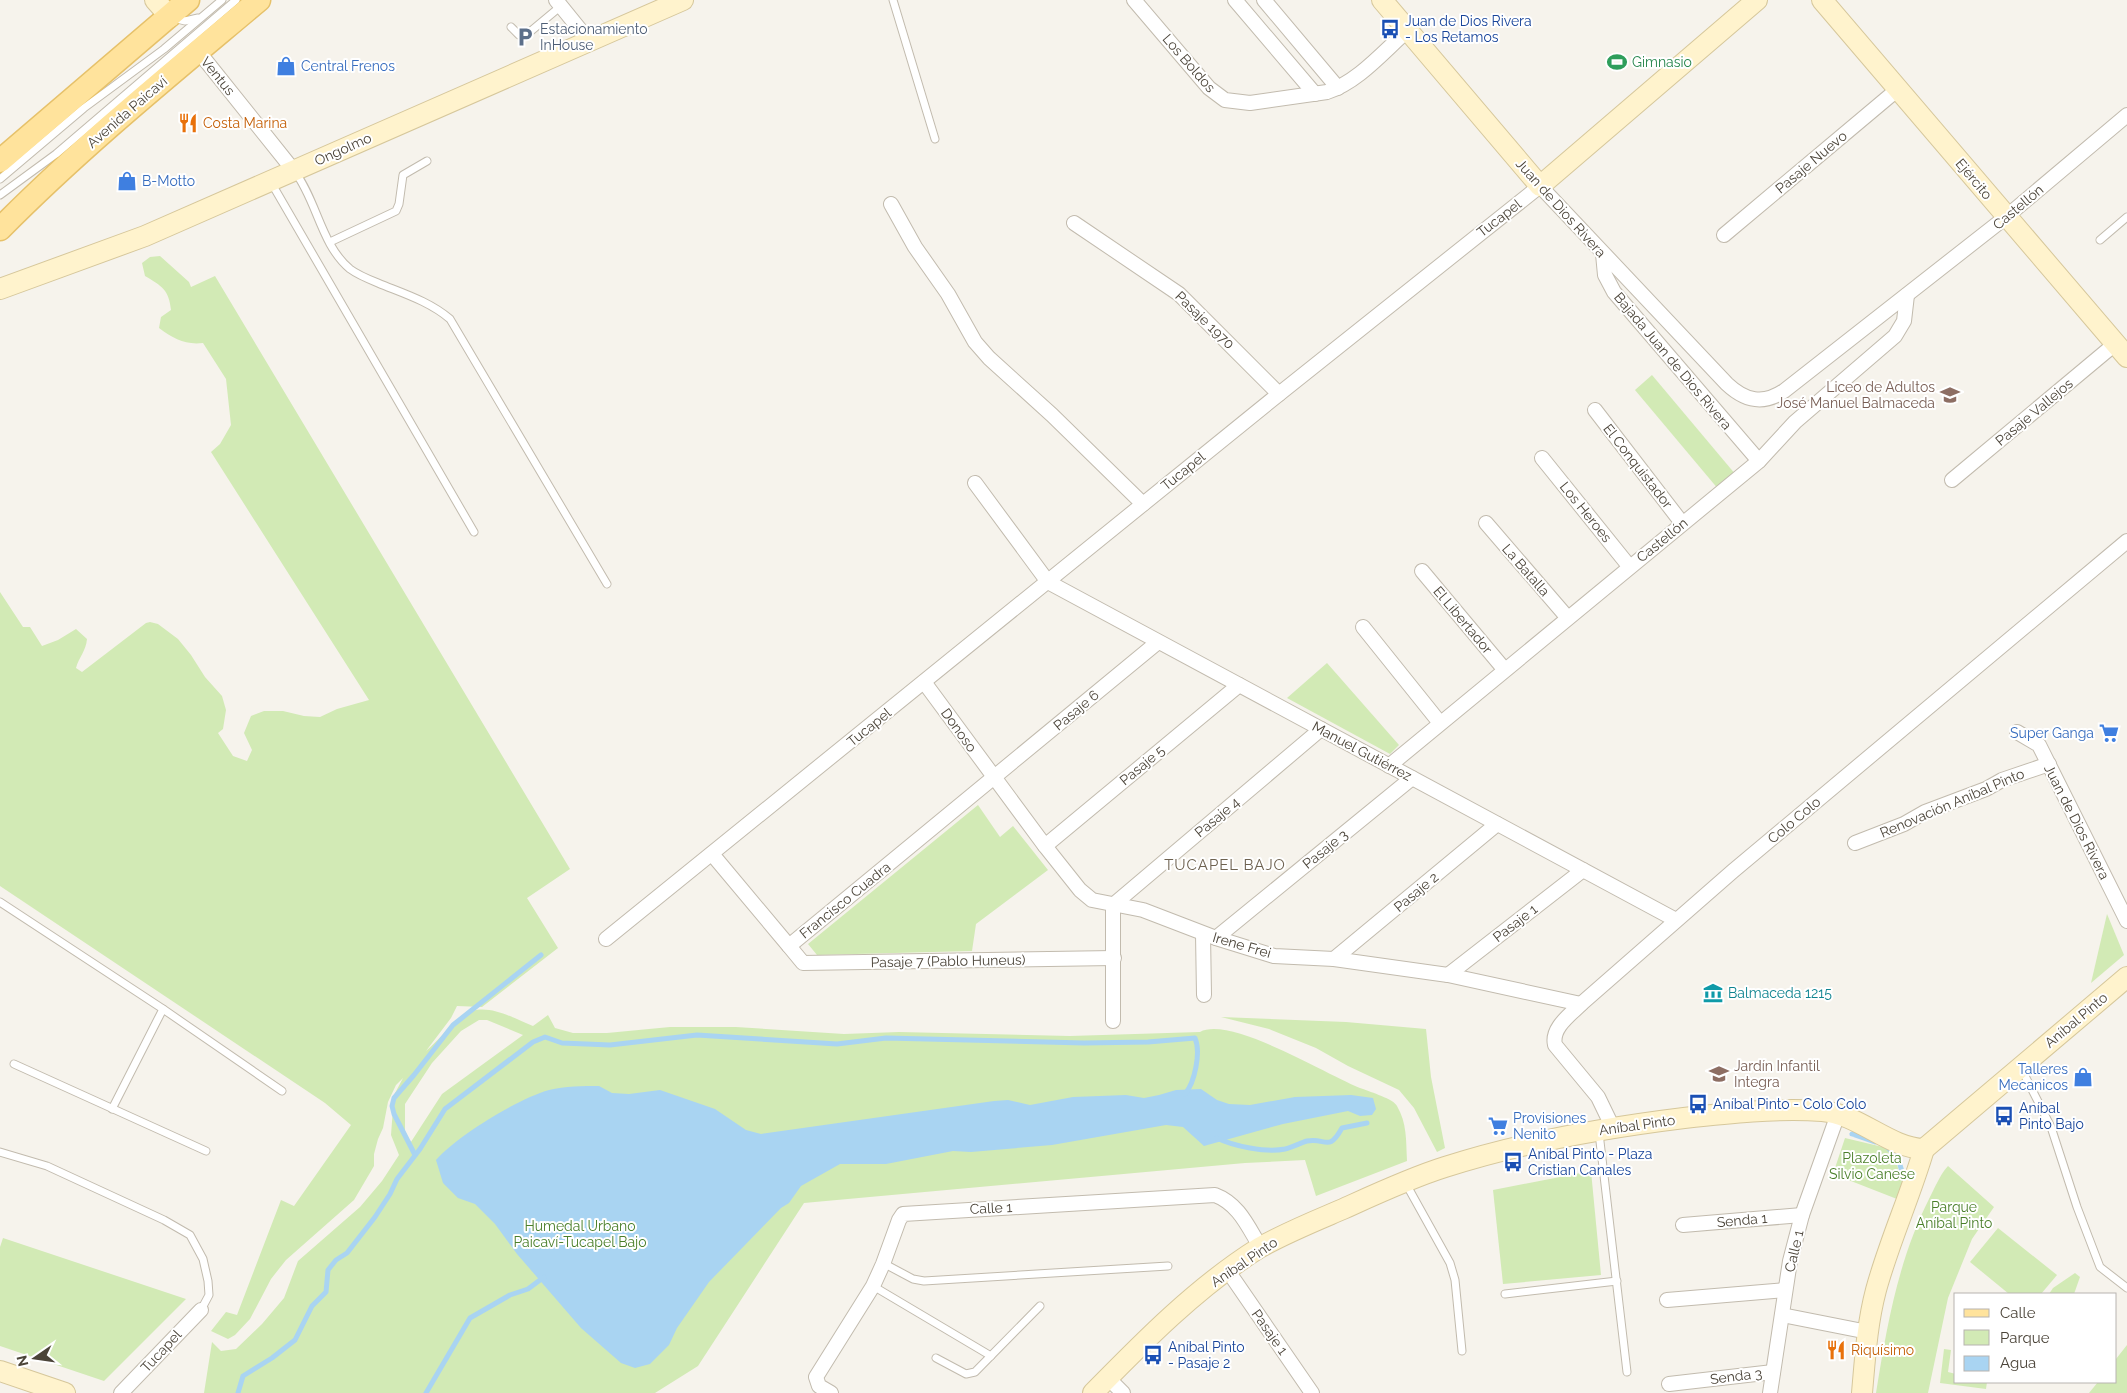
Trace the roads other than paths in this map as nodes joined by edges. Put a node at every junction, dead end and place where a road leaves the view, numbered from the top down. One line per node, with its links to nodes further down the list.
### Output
1 (222, 0): 14 (lane)
2 (236, 0): 30 (lane)
3 (259, 0): 18 (main road, Avenida Paicaví)
4 (683, 0): 17 (street, Ongolmo)
5 (893, 0): 23 (lane)
6 (1134, 0): 21 (street, Los Boldos)
7 (1235, 0): 21 (street)
8 (1264, 0): 19 (street)
9 (1382, 0): 16 (street, Juan de Dios Rivera)
10 (1757, 0): 29 (street, Tucapel)
11 (1822, 0): 20 (street, Ejército)
12 (558, 3): 15 (lane); 17 (street)
13 (163, 8): 14 (main road); 24 (main road)
14 (195, 9): 27 (lane)
15 (511, 27)
16 (1408, 30): 19 (street); 29 (street, Juan de Dios Rivera)
17 (590, 42): 26 (street, Ongolmo)
18 (198, 52): 26 (street, Ventus); 35 (main road, Avenida Paicaví)
19 (1338, 88): 21 (street, Los Boldos)
20 (1898, 90): 32 (street, Ejército); 36 (street, Pasaje Nuevo)
21 (1315, 94)
22 (2127, 115): 32 (street, Castellón)
23 (935, 139)
24 (0, 161)
25 (427, 161): 38 (lane)
26 (294, 171): 28 (street, Ongolmo); 38 (lane)
27 (0, 180)
28 (270, 181): 40 (street, Ongolmo); 53 (lane)
29 (1540, 186): 39 (street, Juan de Dios Rivera); 43 (street, Tucapel)
30 (0, 195)
31 (891, 204): 50 (street)
32 (2006, 217): 41 (street, Castellón); 42 (street, Ejército)
33 (2127, 217): 37 (lane)
34 (1074, 223): 43 (street, Pasaje 1970)
35 (0, 229)
36 (1724, 235)
37 (2100, 240)
38 (330, 242): 58 (lane)
39 (1603, 254): 44 (street, Juan de Dios Rivera); 47 (street, Bajada Juan de Dios Rivera)
40 (0, 289)
41 (1907, 295): 44 (street, Castellón); 47 (street, Castellón)
42 (2121, 350): 48 (street, Pasaje Vallejos)
43 (1279, 394): 50 (street, Tucapel)
44 (1755, 400)
45 (1595, 410): 52 (street, El Conquistador)
46 (1542, 458): 55 (street, Los Heroes)
47 (1758, 461): 52 (street, Castellón)
48 (1952, 480)
49 (975, 482): 57 (street)
50 (1143, 504): 57 (street, Tucapel)
51 (1486, 523): 59 (street, La Batalla)
52 (1682, 523): 55 (street, Castellón)
53 (474, 532)
54 (2127, 541): 79 (street, Colo Colo)
55 (1629, 566): 59 (street, Castellón)
56 (1422, 571): 62 (street, El Libertador)
57 (1048, 582): 61 (street, Manuel Gutiérrez); 63 (street, Tucapel)
58 (607, 584)
59 (1567, 617): 62 (street, Castellón)
60 (1363, 627): 65 (street)
61 (1158, 642): 64 (street, Manuel Gutiérrez); 70 (street, Pasaje 6)
62 (1504, 670): 65 (street, Castellón)
63 (924, 682): 70 (street, Donoso); 75 (street, Tucapel)
64 (1239, 685): 66 (street, Manuel Gutiérrez); 74 (street, Pasaje 5)
65 (1440, 723): 69 (street, Castellón)
66 (1321, 729): 69 (street, Manuel Gutiérrez); 78 (street, Pasaje 4)
67 (2017, 732): 68 (street, Juan de Dios Rivera)
68 (2049, 764): 73 (street, Renovación Aníbal Pinto); 80 (street, Juan de Dios Rivera)
69 (1389, 766): 71 (street, Manuel Gutiérrez)
70 (994, 778): 74 (street, Irene Frei); 83 (street, Francisco Cuadra)
71 (1412, 778): 72 (street, Manuel Gutiérrez); 81 (street, Pasaje 3)
72 (1497, 824): 76 (street, Manuel Gutiérrez); 85 (street, Pasaje 2)
73 (1855, 843)
74 (1045, 846): 78 (street, Irene Frei)
75 (712, 854): 82 (street, Tucapel); 83 (street, Francisco Cuadra)
76 (1583, 870): 79 (street, Manuel Gutiérrez); 86 (street, Pasaje 1)
77 (0, 902): 90 (lane)
78 (1113, 905): 81 (street, Irene Frei); 84 (street)
79 (1676, 920): 89 (street, Colo Colo)
80 (2127, 921)
81 (1209, 936): 85 (street, Irene Frei); 88 (street)
82 (606, 939)
83 (789, 946): 84 (street, Pasaje 7 (Pablo Huneus))
84 (1114, 958): 91 (street)
85 (1334, 959): 86 (street, Irene Frei)
86 (1448, 975): 89 (street, Irene Frei)
87 (2127, 978): 93 (street, Aníbal Pinto)
88 (1204, 995)
89 (1581, 1004): 97 (street, Colo Colo)
90 (162, 1009): 94 (lane); 95 (lane)
91 (1113, 1021)
92 (14, 1064): 95 (lane)
93 (2021, 1067): 98 (street, Aníbal Pinto); 110 (lane)
94 (282, 1091)
95 (112, 1109): 99 (lane)
96 (1838, 1114): 97 (street, Aníbal Pinto); 98 (street, Aníbal Pinto); 102 (street, Calle 1)
97 (1606, 1129): 101 (street, Aníbal Pinto); 108 (lane)
98 (1924, 1149): 117 (street)
99 (206, 1151)
100 (0, 1152): 115 (lane)
101 (1405, 1182): 104 (street, Aníbal Pinto); 118 (lane)
102 (1802, 1215): 103 (street, Senda 1); 111 (street, Calle 1)
103 (1683, 1225)
104 (1261, 1248): 105 (street, Calle 1); 107 (street, Aníbal Pinto)
105 (883, 1263): 106 (lane); 109 (street, Calle 1)
106 (1168, 1266)
107 (1228, 1271): 124 (street, Aníbal Pinto); 131 (street, Pasaje 1)
108 (1617, 1281): 112 (lane); 122 (lane)
109 (873, 1286): 119 (lane); 128 (street, Calle 1)
110 (2127, 1288)
111 (1785, 1290): 113 (street); 116 (street, Calle 1)
112 (1504, 1294)
113 (1667, 1300)
114 (1040, 1306): 119 (lane)
115 (200, 1310): 127 (street, Tucapel)
116 (1782, 1315): 117 (street); 123 (street, Calle 1)
117 (1868, 1332): 133 (street)
118 (1462, 1351)
119 (991, 1356): 120 (lane)
120 (936, 1358)
121 (0, 1371): 126 (street)
122 (1627, 1372)
123 (1773, 1372): 125 (street, Senda 3); 132 (street, Calle 1)
124 (1108, 1378): 129 (street, Aníbal Pinto); 130 (street)
125 (1670, 1384)
126 (65, 1393)
127 (121, 1393)
128 (831, 1393)
129 (1093, 1393)
130 (1124, 1393)
131 (1312, 1393)
132 (1770, 1393)
133 (1862, 1393)

